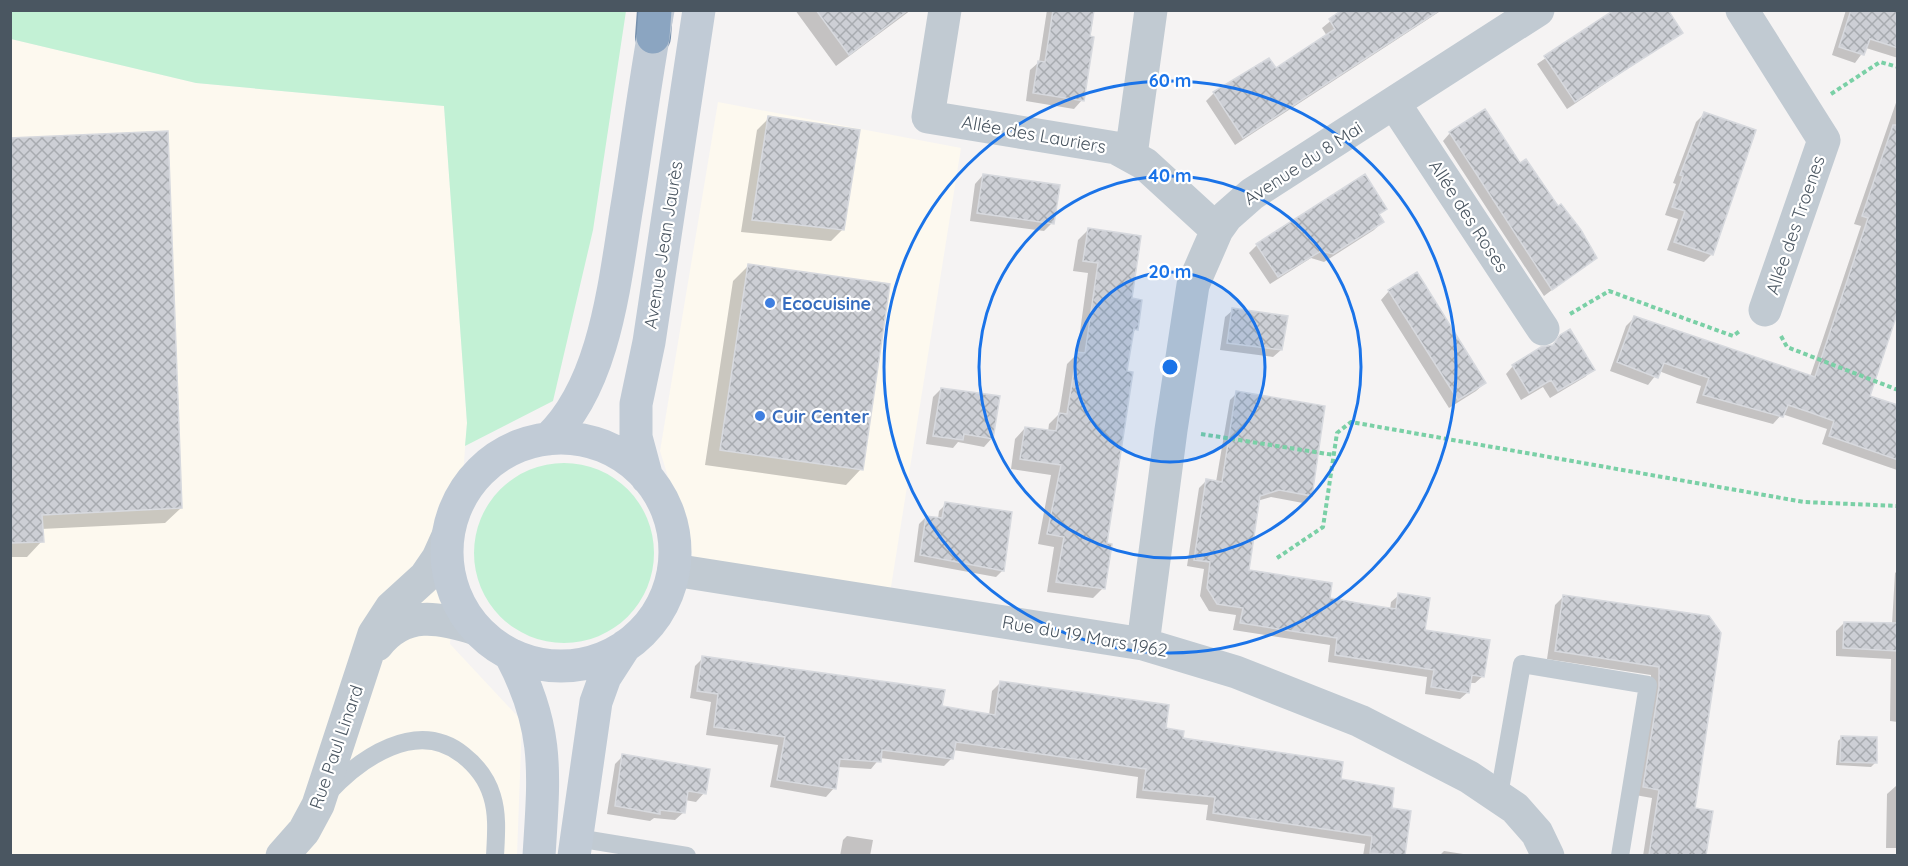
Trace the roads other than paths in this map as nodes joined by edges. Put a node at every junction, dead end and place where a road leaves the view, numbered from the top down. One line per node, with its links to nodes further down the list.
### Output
1 (699, 10): 13 (main road, Avenue Jean Jaurès)
2 (945, 10): 8 (street, Allée des Lauriers)
3 (1150, 10): 8 (street)
4 (1538, 10): 7 (street, Avenue du 8 Mai)
5 (1742, 10): 10 (street, Allée des Troenes)
6 (655, 19): 12 (main road)
7 (1394, 103): 9 (street, Avenue du 8 Mai); 11 (street, Allée des Roses)
8 (1131, 155): 9 (street, Allée des Lauriers)
9 (1217, 230): 17 (street, Avenue du 8 Mai)
10 (1765, 310)
11 (1543, 329)
12 (548, 439): 13 (main road); 14 (main road)
13 (647, 478): 15 (main road)
14 (447, 538): 16 (main road); 20 (street, Rue Paul Linard)
15 (674, 570): 17 (street, Rue du 19 Mars 1962); 18 (main road)
16 (476, 629): 19 (main road); 20 (street, Rue Paul Linard)
17 (1143, 644): 21 (street, Rue du 19 Mars 1962)
18 (625, 646): 19 (main road); 23 (main road)
19 (510, 654): 27 (main road)
20 (365, 664): 22 (street, Rue Paul Linard)
21 (1499, 795): 29 (street, Rue du 19 Mars 1962); 30 (lane)
22 (318, 804): 25 (street, Rue Paul Linard); 26 (lane)
23 (576, 847): 24 (lane)
24 (658, 853): 28 (lane)
25 (282, 855)
26 (495, 855)
27 (539, 855)
28 (687, 855)
29 (1548, 855)
30 (1620, 855)

